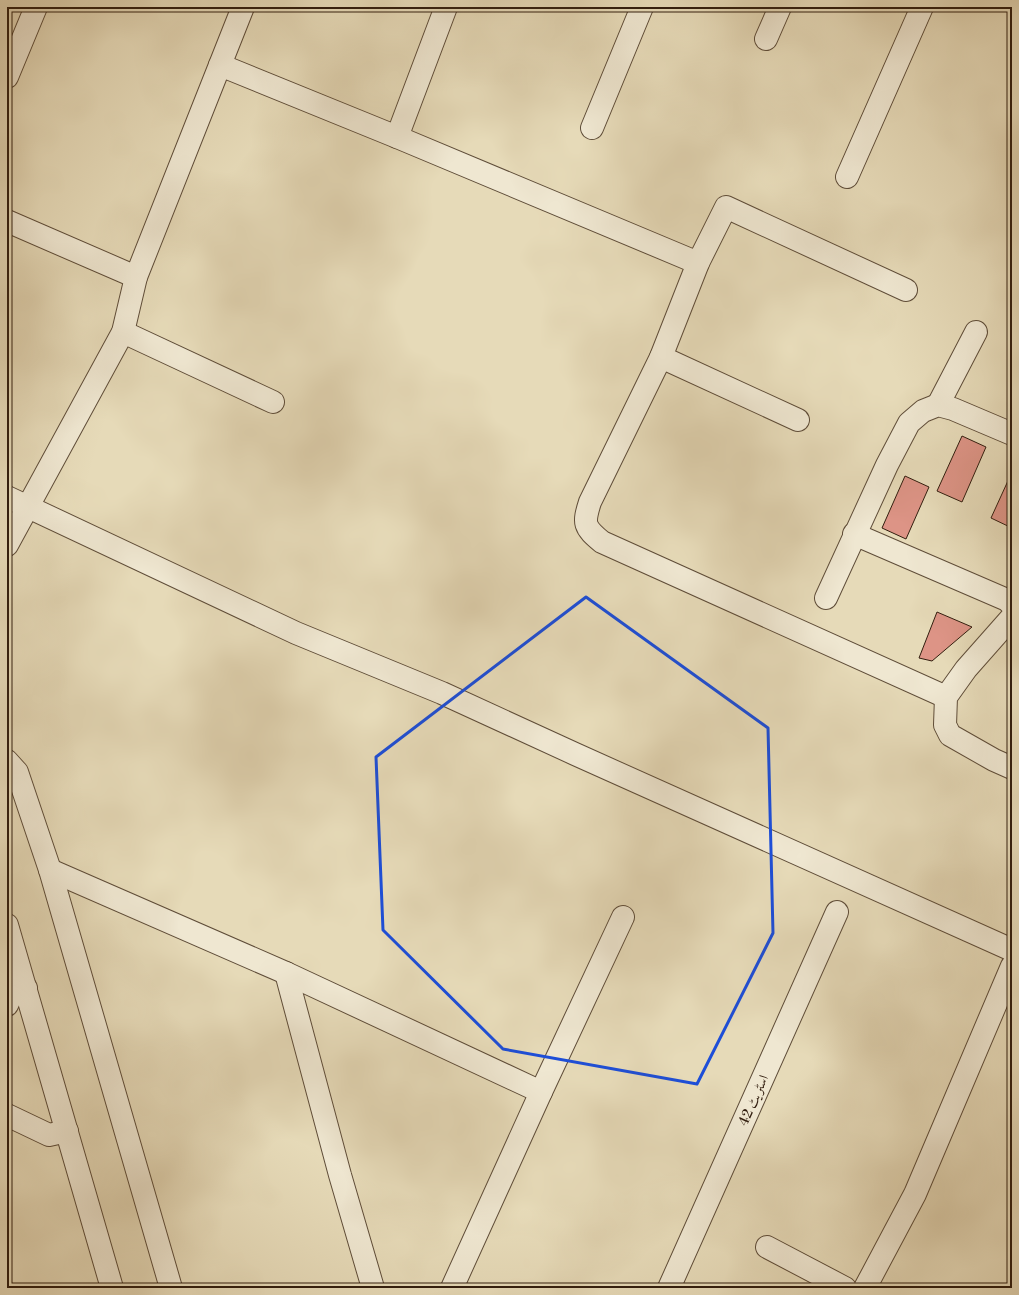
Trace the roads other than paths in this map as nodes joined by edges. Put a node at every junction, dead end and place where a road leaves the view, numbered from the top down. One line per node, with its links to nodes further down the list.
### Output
1 (36, 7): 9 (street)
2 (243, 7): 8 (street)
3 (446, 7): 11 (street)
4 (642, 7): 10 (street)
5 (780, 7): 7 (street)
6 (922, 7): 12 (street)
7 (766, 39)
8 (220, 65): 11 (street); 15 (street)
9 (7, 77)
10 (592, 128)
11 (398, 137): 14 (street)
12 (847, 177)
13 (7, 222): 15 (street)
14 (698, 263): 16 (street); 19 (street)
15 (136, 277): 17 (street)
16 (906, 290)
17 (123, 332): 20 (street); 25 (street)
18 (976, 332): 21 (street)
19 (661, 357): 22 (street); 31 (street)
20 (273, 402)
21 (938, 405): 23 (street); 26 (street)
22 (798, 420)
23 (1012, 434)
24 (7, 496): 25 (street)
25 (29, 506): 27 (street); 38 (street)
26 (854, 534): 28 (street); 29 (street)
27 (7, 545)
28 (826, 598)
29 (1012, 605)
30 (1012, 617): 31 (street)
31 (946, 697): 33 (street)
32 (7, 761): 34 (street)
33 (1012, 768)
34 (50, 870): 40 (street); 48 (street)
35 (837, 912): 51 (street, اسٹریٹ 42)
36 (623, 917): 43 (street)
37 (7, 925): 41 (street)
38 (1012, 950)
39 (1012, 966): 53 (street)
40 (286, 973): 43 (street); 49 (street)
41 (26, 988): 42 (street); 45 (street)
42 (7, 1006)
43 (541, 1092): 50 (street)
44 (7, 1115): 45 (street)
45 (67, 1131): 47 (street)
46 (767, 1248): 52 (street)
47 (112, 1288)
48 (171, 1288)
49 (373, 1288)
50 (452, 1288)
51 (669, 1288)
52 (845, 1288)
53 (865, 1288)

